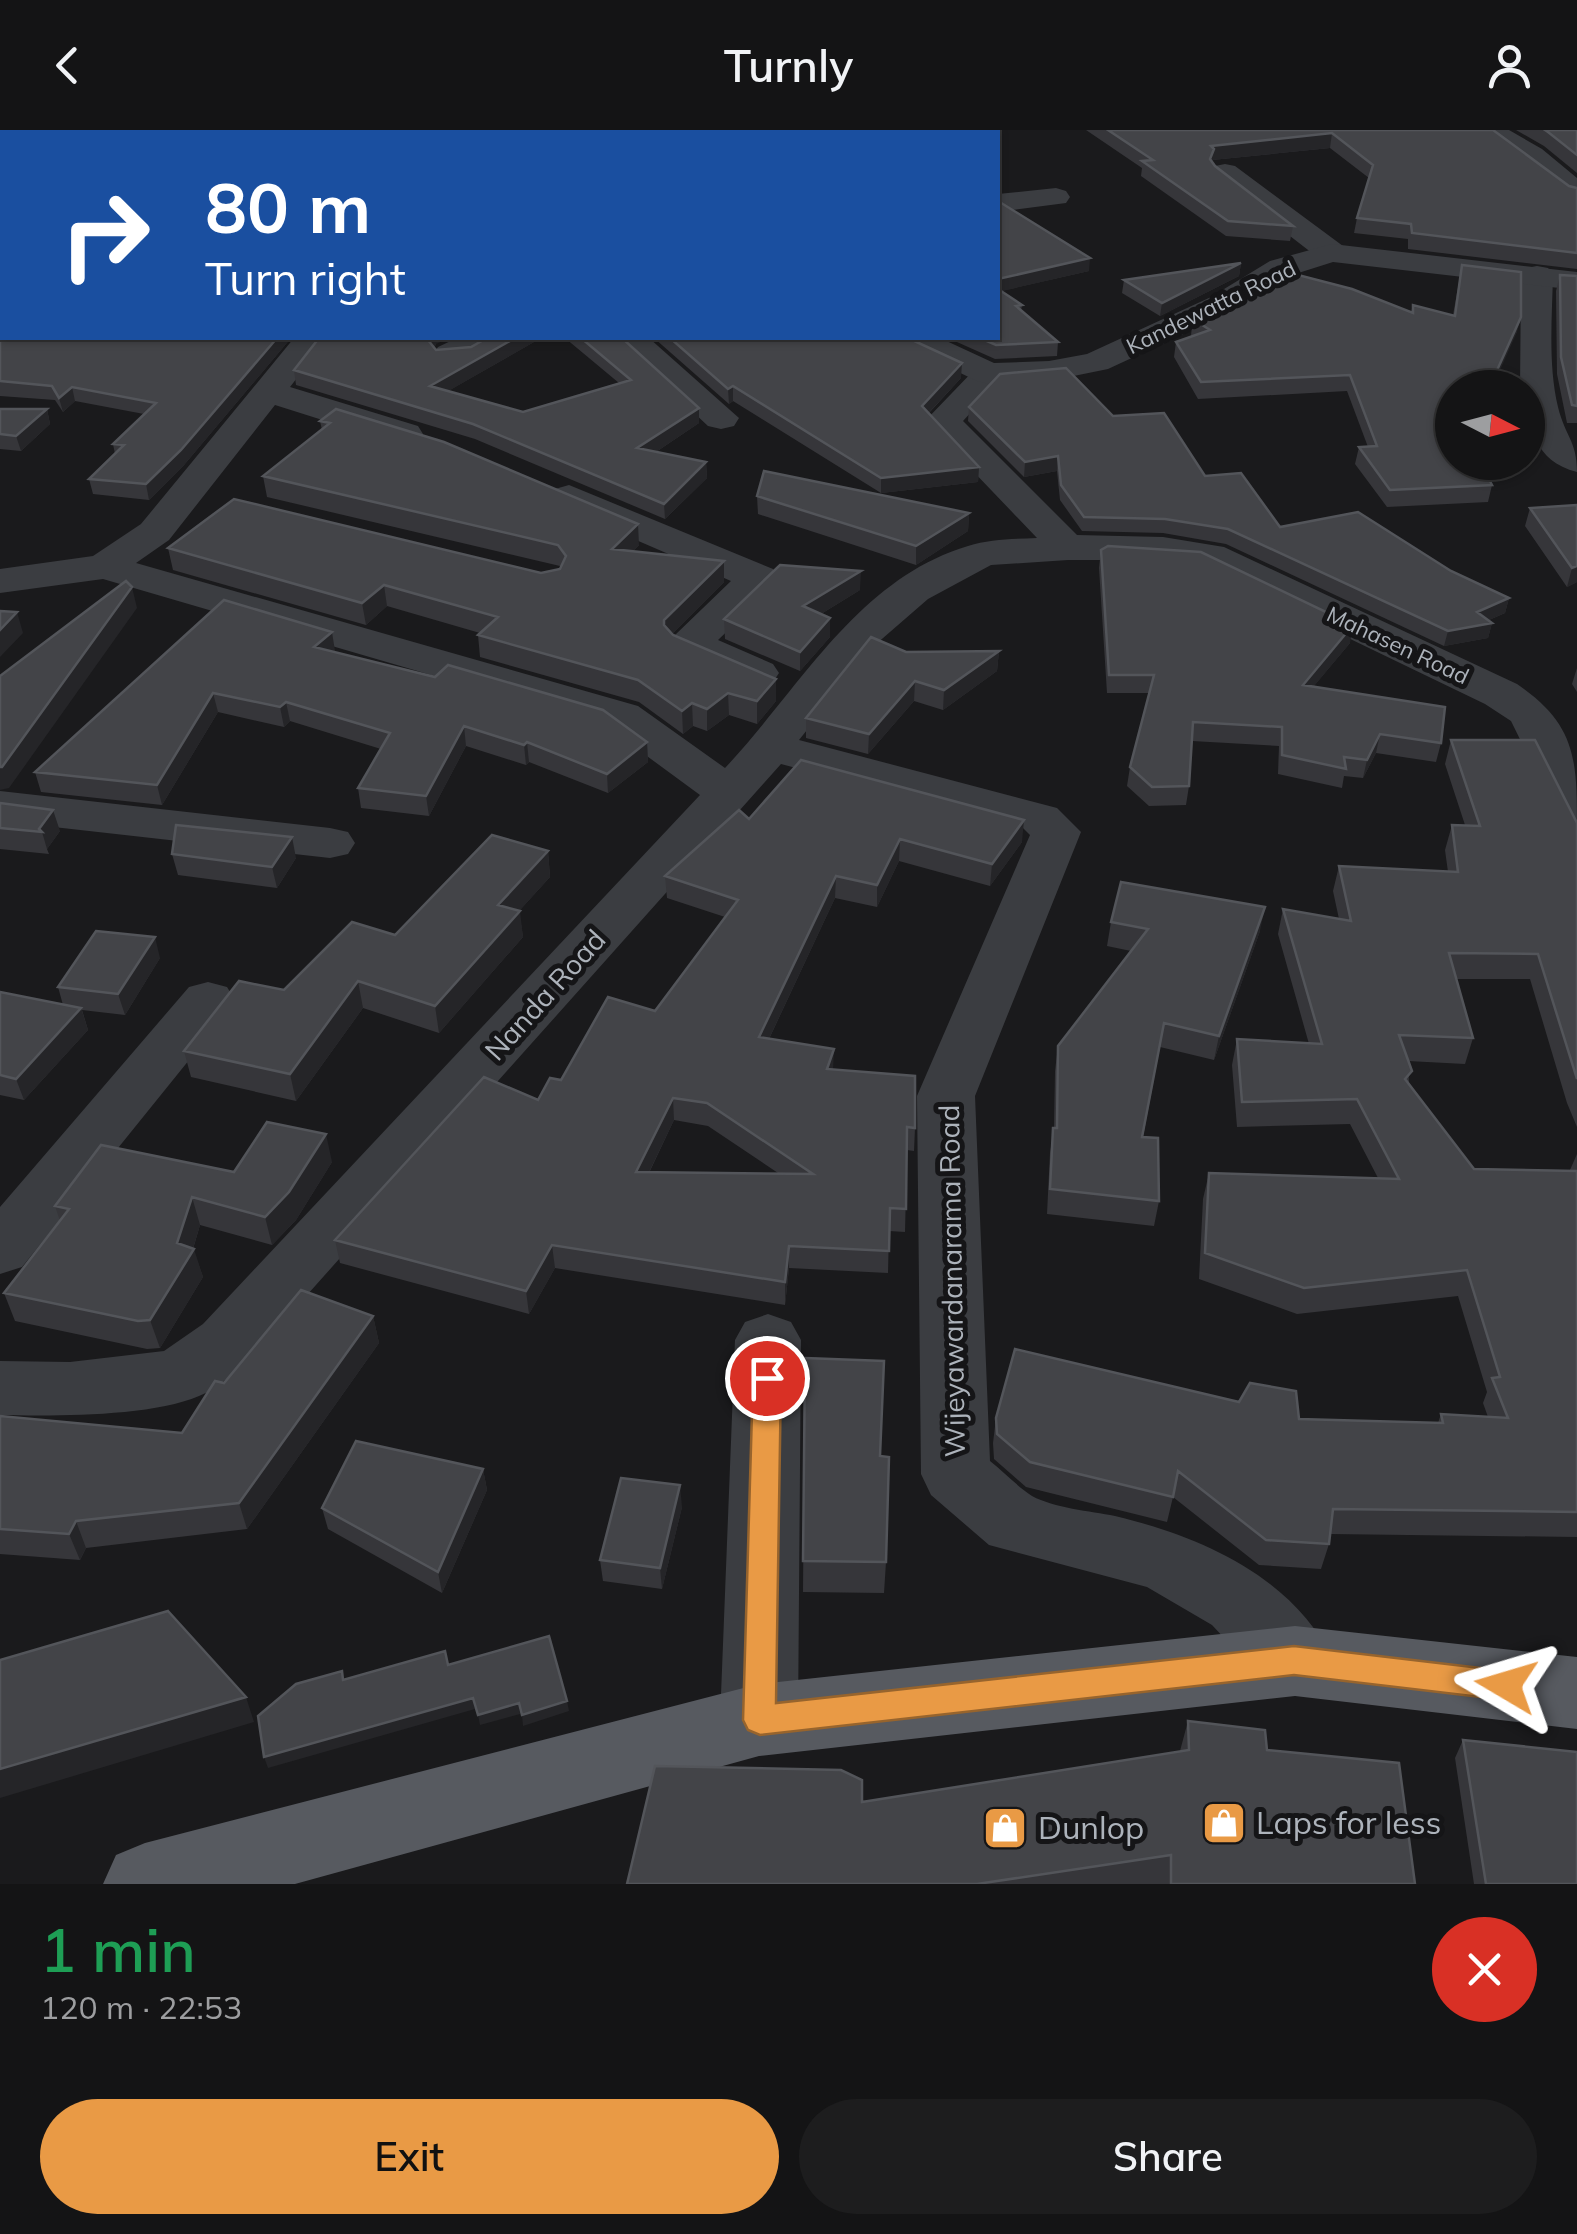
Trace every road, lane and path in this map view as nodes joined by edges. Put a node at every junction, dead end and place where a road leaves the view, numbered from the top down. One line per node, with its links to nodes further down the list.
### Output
1 (1490, 130): 3 (street)
2 (1225, 172): 6 (street)
3 (1577, 192)
4 (1056, 197): 5 (street)
5 (1000, 202)
6 (1332, 254): 7 (street, Kandewatta Road); 14 (street, Kandewatta Road)
7 (1537, 275): 8 (street, Kandewatta Road); 18 (street)
8 (1577, 280)
9 (309, 340): 15 (street)
10 (478, 340): 13 (street)
11 (632, 340): 16 (street)
12 (918, 340): 14 (street, Kandewatta Road)
13 (450, 354)
14 (989, 374): 21 (street)
15 (264, 391): 17 (street); 22 (street)
16 (722, 418)
17 (443, 446)
18 (1577, 461)
19 (531, 481): 24 (street)
20 (1162, 546): 21 (street, Nanda Road); 28 (street, Mahasen Road)
21 (1065, 547): 24 (street, Nanda Road)
22 (104, 568): 23 (street); 26 (street)
23 (0, 581)
24 (808, 694): 25 (street, Nanda Road)
25 (772, 746): 26 (street, Nanda Road); 34 (street, Wijeyawardanarama Road)
26 (726, 792): 33 (street, Nanda Road)
27 (0, 806): 29 (street)
28 (1577, 812)
29 (330, 843)
30 (208, 1000): 31 (street)
31 (0, 1250)
32 (768, 1340): 36 (street)
33 (0, 1388)
34 (1294, 1661): 35 (main road); 36 (main road)
35 (1577, 1694)
36 (760, 1720): 37 (main road)
37 (145, 1884)

